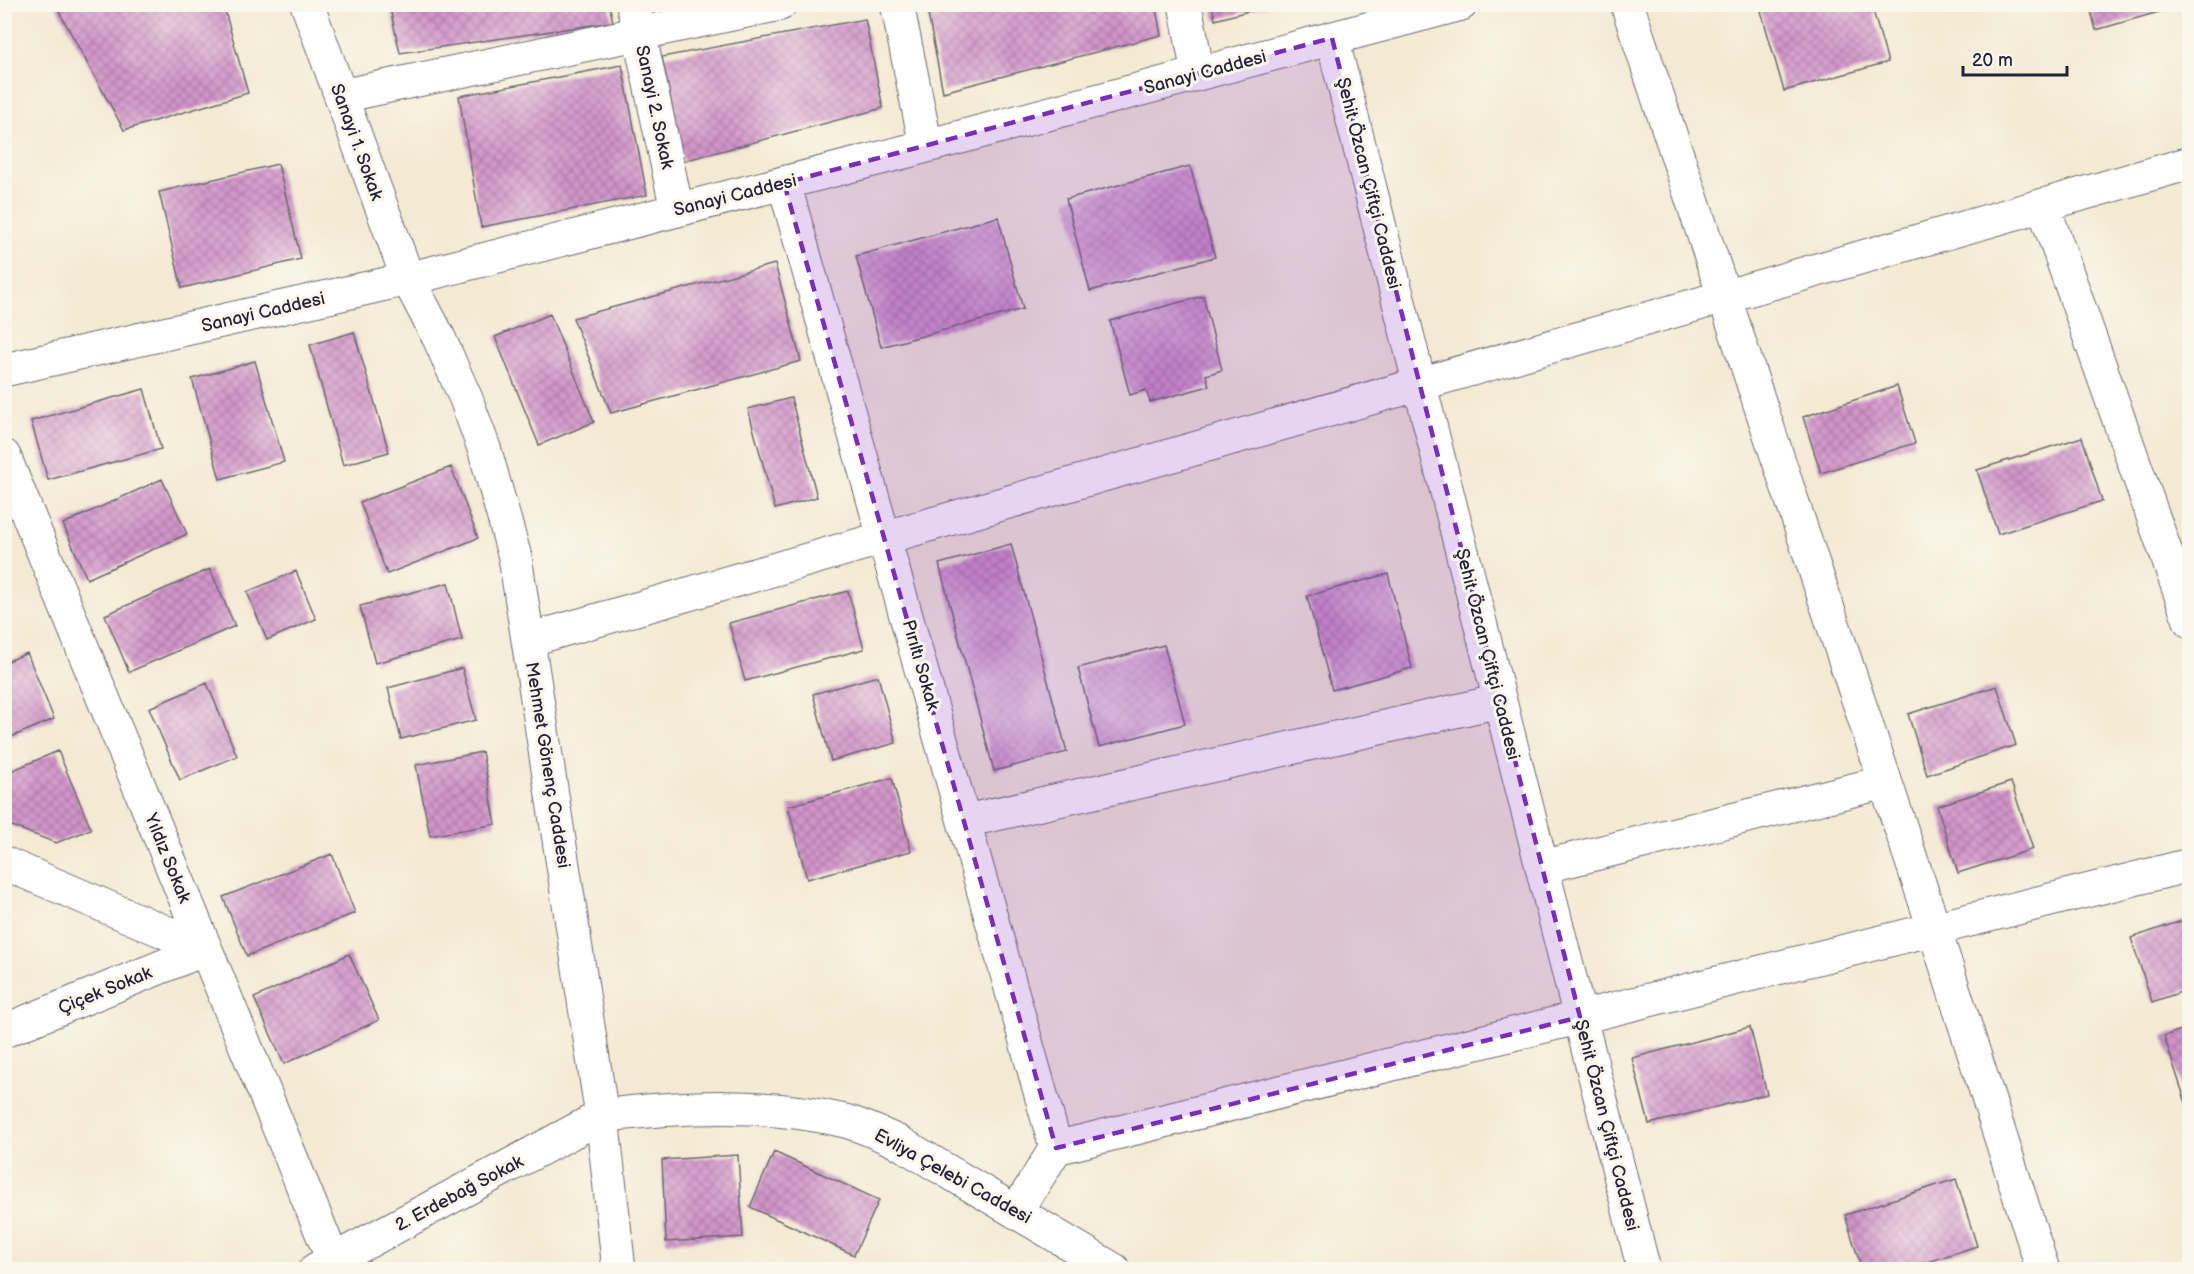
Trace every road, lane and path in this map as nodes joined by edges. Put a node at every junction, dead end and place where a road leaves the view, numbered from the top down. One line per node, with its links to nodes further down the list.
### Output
1 (307, 4): 10 (street, Sanayi 1. Sokak)
2 (780, 4): 7 (street)
3 (897, 4): 11 (street)
4 (1185, 4): 9 (street)
5 (1461, 4): 8 (street, Sanayi Caddesi)
6 (1627, 4): 17 (street)
7 (637, 19): 10 (street); 15 (street, Sanayi 2. Sokak)
8 (1332, 38): 9 (street, Sanayi Caddesi); 19 (street, Şehit Özcan Çiftçi Caddesi)
9 (1198, 74): 11 (street, Sanayi Caddesi)
10 (340, 96): 16 (street, Sanayi 1. Sokak)
11 (926, 146): 13 (street, Sanayi Caddesi)
12 (2190, 163): 14 (street)
13 (784, 183): 15 (street, Sanayi Caddesi); 21 (street, Pırıltı Sokak)
14 (2043, 205): 17 (street); 22 (street)
15 (677, 210): 16 (street, Sanayi Caddesi)
16 (408, 279): 18 (street, Sanayi Caddesi); 23 (street, Mehmet Gönenç Caddesi)
17 (1724, 296): 19 (street); 25 (street)
18 (4, 370)
19 (1419, 383): 21 (street); 24 (street, Şehit Özcan Çiftçi Caddesi)
20 (4, 456): 31 (street, Yıldız Sokak)
21 (884, 537): 23 (street); 26 (street, Pırıltı Sokak)
22 (2190, 621)
23 (528, 640): 34 (street, Mehmet Gönenç Caddesi)
24 (1500, 701): 26 (street); 29 (street, Şehit Özcan Çiftçi Caddesi)
25 (1886, 782): 29 (street); 30 (street)
26 (965, 821): 35 (street, Pırıltı Sokak)
27 (4, 863): 31 (street)
28 (2190, 866): 30 (street)
29 (1542, 867): 32 (street, Şehit Özcan Çiftçi Caddesi)
30 (1934, 928): 32 (street); 41 (street)
31 (205, 948): 33 (street, Çiçek Sokak); 37 (street, Yıldız Sokak)
32 (1580, 1017): 35 (street); 40 (street, Şehit Özcan Çiftçi Caddesi)
33 (4, 1031)
34 (602, 1116): 36 (street, Evliya Çelebi Caddesi); 37 (street, 2. Erdebağ Sokak); 38 (street, Mehmet Gönenç Caddesi)
35 (1056, 1148): 36 (street)
36 (1016, 1212): 39 (street, Evliya Çelebi Caddesi)
37 (324, 1265)
38 (619, 1269)
39 (1113, 1269)
40 (1644, 1269)
41 (2043, 1269)

